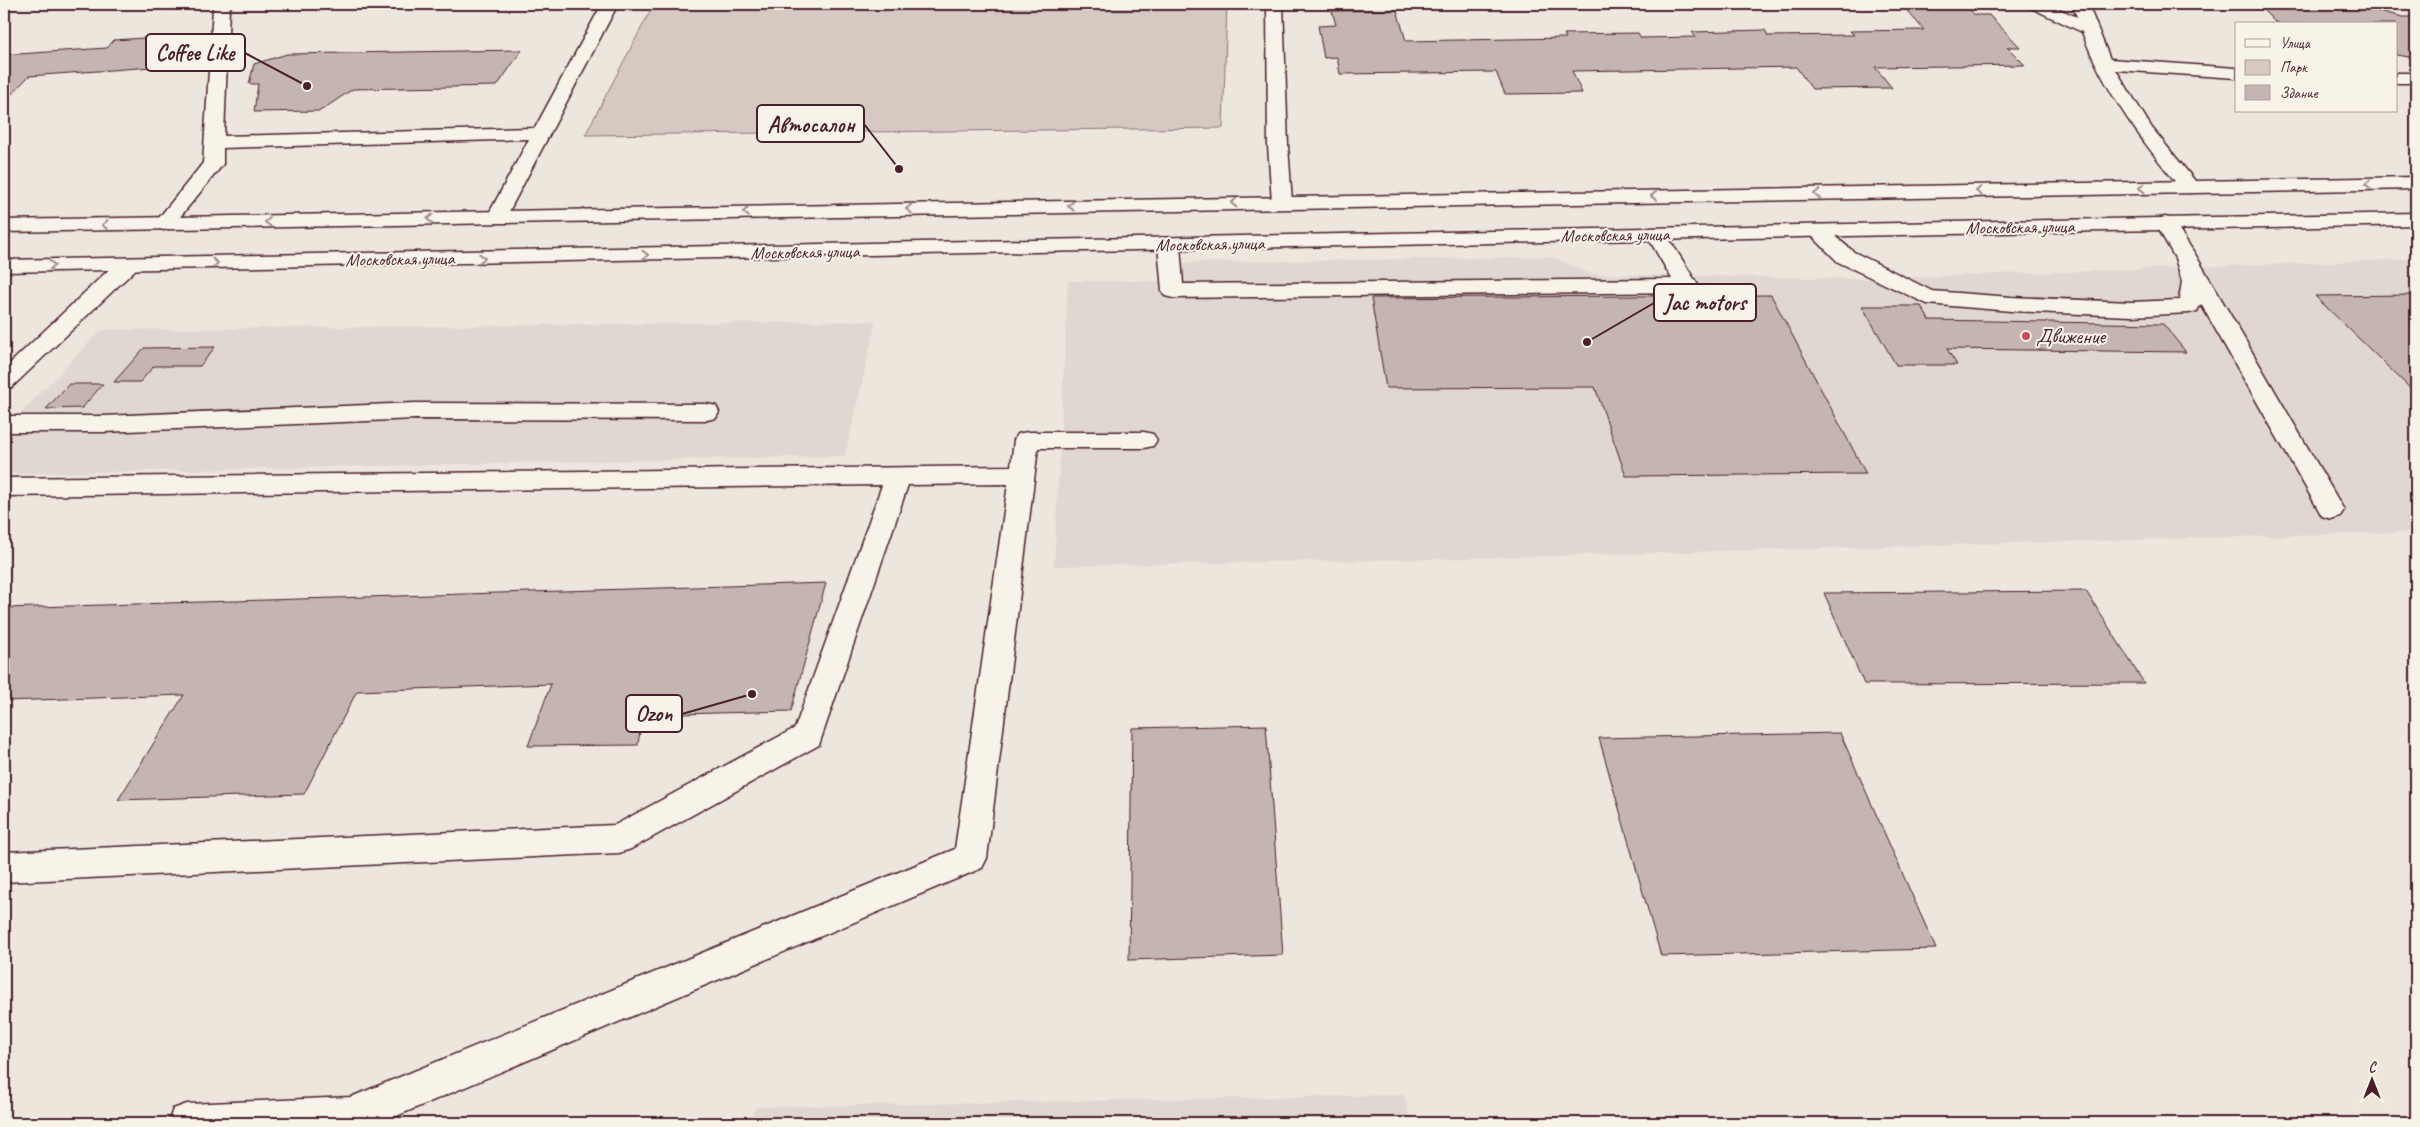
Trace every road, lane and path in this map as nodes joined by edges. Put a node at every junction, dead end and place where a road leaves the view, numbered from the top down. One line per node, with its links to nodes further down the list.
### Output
1 (225, 4): 12 (main road)
2 (610, 4): 11 (main road)
3 (1275, 4): 15 (main road)
4 (2035, 4): 6 (main road)
5 (2080, 4): 6 (main road)
6 (2088, 28): 7 (main road)
7 (2103, 64): 8 (main road); 14 (main road)
8 (2235, 73)
9 (2398, 78): 10 (main road)
10 (2416, 78)
11 (542, 133): 12 (main road); 16 (main road)
12 (215, 142): 19 (main road)
13 (2416, 183): 14 (main road, Московская улица, one-way to 14)
14 (2190, 187): 15 (main road, Московская улица, one-way to 15)
15 (1282, 202): 16 (main road, Московская улица, one-way to 16)
16 (497, 217): 19 (main road, Московская улица, one-way to 19)
17 (2416, 219): 18 (main road, Московская улица)
18 (2165, 223): 21 (main road, Московская улица); 24 (main road)
19 (164, 224): 20 (main road, Московская улица, one-way to 20)
20 (4, 226)
21 (1818, 232): 22 (main road, Московская улица); 24 (main road)
22 (1656, 234): 23 (main road, Московская улица); 23 (main road)
23 (1169, 245): 25 (main road, Московская улица, one-way to 23)
24 (2184, 254): 34 (main road)
25 (128, 264): 26 (main road, Московская улица, one-way to 25); 27 (main road)
26 (4, 266)
27 (4, 382)
28 (707, 412): 29 (main road)
29 (4, 424)
30 (1144, 440): 31 (main road)
31 (1022, 475): 32 (main road); 36 (main road)
32 (898, 476): 33 (main road); 35 (main road)
33 (4, 487)
34 (2331, 510)
35 (4, 867)
36 (349, 1120): 37 (main road)
37 (187, 1123)

